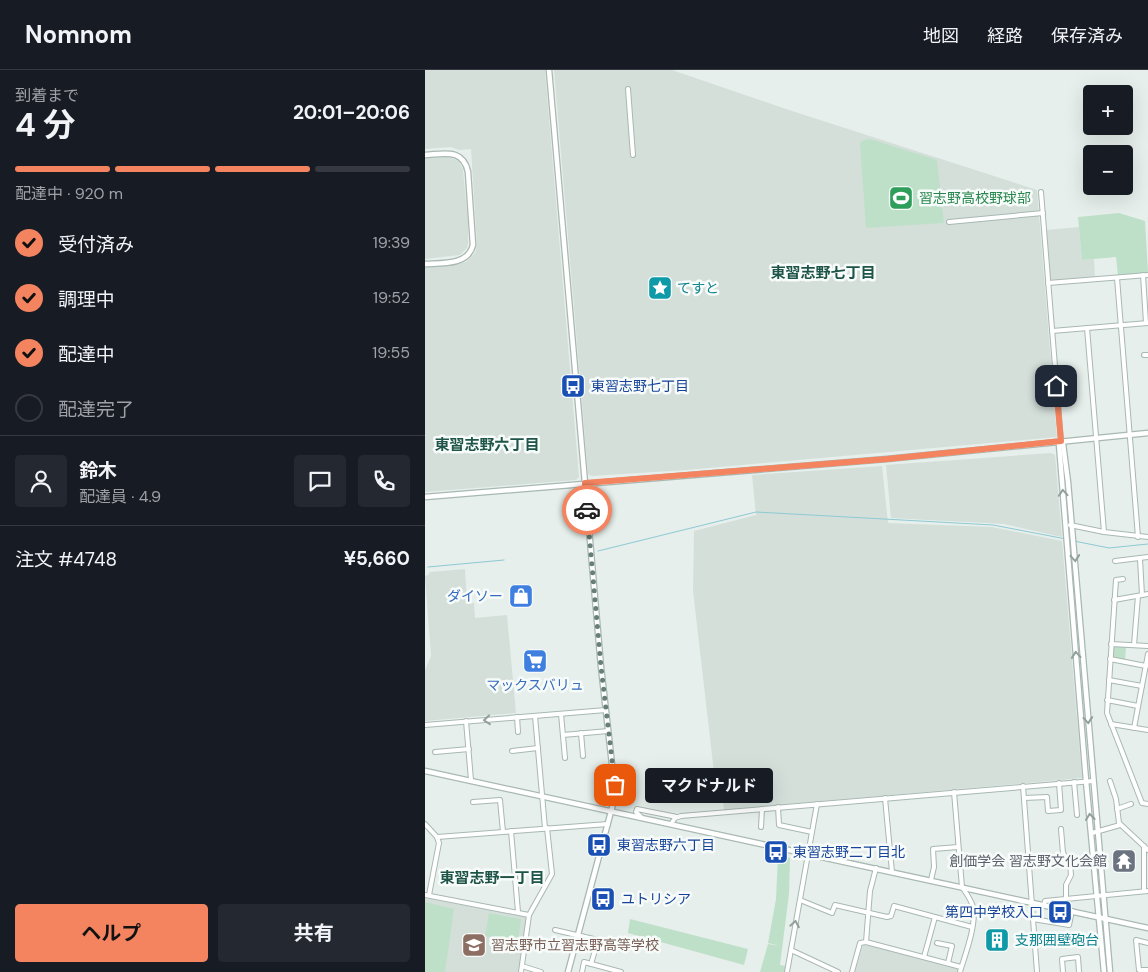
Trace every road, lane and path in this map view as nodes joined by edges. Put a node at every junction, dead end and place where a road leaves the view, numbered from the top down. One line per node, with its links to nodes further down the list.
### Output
1 (549, 70): 21 (street)
2 (628, 89): 4 (street)
3 (425, 155): 8 (street)
4 (633, 155)
5 (1041, 192): 6 (street)
6 (1043, 214): 7 (street); 12 (street)
7 (949, 222)
8 (425, 264)
9 (1143, 275): 10 (street); 11 (street); 13 (street)
10 (1148, 275)
11 (1117, 278): 12 (street); 14 (street)
12 (1048, 283): 16 (street)
13 (1147, 323): 14 (street)
14 (1121, 325): 15 (street); 18 (street)
15 (1087, 328): 16 (street); 19 (street)
16 (1052, 330): 20 (street)
17 (1148, 433): 18 (street)
18 (1130, 435): 19 (street); 26 (street)
19 (1096, 438): 20 (street); 25 (street)
20 (1061, 441): 21 (street); 23 (street); 24 (street, one-way to 20)
21 (585, 483): 22 (street); 47 (street)
22 (425, 497)
23 (1072, 524): 24 (street); 25 (street); 70 (street, one-way to 70)
24 (1065, 525): 69 (street, one-way to 24)
25 (1104, 532): 26 (street)
26 (1138, 537): 27 (street)
27 (1148, 537)
28 (1148, 557): 29 (street)
29 (1140, 559): 30 (street); 31 (street)
30 (1115, 561)
31 (1141, 577): 32 (street); 35 (street)
32 (1148, 577)
33 (1123, 579): 36 (street)
34 (1148, 594): 35 (street)
35 (1140, 596): 36 (street); 38 (street)
36 (1114, 600): 37 (street)
37 (1111, 644): 38 (street); 41 (street)
38 (1134, 645): 39 (street)
39 (1148, 646)
40 (1148, 654): 42 (street)
41 (1111, 659): 42 (street); 43 (street)
42 (1145, 666): 44 (street)
43 (1109, 680): 44 (street); 45 (street)
44 (1142, 686): 46 (street)
45 (1107, 700): 46 (street); 53 (street)
46 (1138, 706): 54 (street)
47 (606, 710): 48 (street); 55 (street)
48 (561, 714): 49 (street); 59 (street)
49 (535, 716): 50 (street); 60 (street)
50 (517, 717): 51 (street, one-way to 51); 57 (street)
51 (466, 721): 52 (street); 61 (street)
52 (425, 724)
53 (1111, 724): 54 (street); 81 (street)
54 (1134, 728): 56 (street)
55 (608, 730): 58 (street); 85 (street)
56 (1148, 730)
57 (518, 732)
58 (581, 733): 59 (street); 64 (street)
59 (563, 735): 65 (street)
60 (537, 748): 62 (street); 75 (street)
61 (469, 749): 63 (street); 67 (street)
62 (512, 751)
63 (435, 752)
64 (583, 756)
65 (565, 758)
66 (425, 770): 67 (street)
67 (471, 780): 75 (street)
68 (1111, 780): 84 (street)
69 (1087, 781): 70 (street); 71 (street); 100 (street, one-way to 69)
70 (1093, 781): 99 (street)
71 (1074, 782): 72 (street); 86 (street)
72 (1059, 783): 73 (street); 77 (street)
73 (1023, 786): 74 (street); 77 (street)
74 (954, 792): 76 (street); 102 (street)
75 (541, 796): 85 (street); 93 (street)
76 (885, 798): 79 (street); 106 (street)
77 (1023, 798): 114 (street)
78 (473, 802): 97 (street)
79 (817, 804): 82 (street); 98 (street)
80 (1131, 804): 84 (street)
81 (1148, 804)
82 (778, 808): 83 (street); 98 (street)
83 (762, 809): 87 (street); 94 (street)
84 (1117, 809): 92 (street)
85 (611, 811): 88 (street); 90 (street)
86 (1077, 815)
87 (677, 817): 88 (street); 91 (street)
88 (641, 818): 91 (street)
89 (425, 824): 101 (street)
90 (608, 824): 93 (street); 126 (street)
91 (671, 824): 104 (street)
92 (1120, 825): 99 (street); 103 (street)
93 (546, 828): 96 (street); 119 (street)
94 (761, 828)
95 (1061, 829): 112 (street)
96 (511, 831): 97 (street); 117 (street)
97 (503, 832): 101 (street)
98 (812, 832): 104 (street)
99 (1098, 832): 100 (street); 111 (street)
100 (1092, 833): 111 (street)
101 (437, 837): 110 (street)
102 (958, 847): 107 (street); 108 (street)
103 (1146, 848): 109 (street)
104 (808, 854): 105 (street); 113 (street)
105 (876, 868): 106 (street); 118 (street)
106 (892, 872): 107 (street)
107 (931, 880): 108 (street)
108 (962, 887): 114 (street); 123 (street)
109 (1146, 891): 111 (street)
110 (427, 895): 117 (street)
111 (1100, 895): 112 (street); 121 (street)
112 (1066, 898): 115 (street)
113 (800, 900): 118 (street); 130 (street, one-way to 113)
114 (1032, 902): 115 (street); 122 (street)
115 (1044, 905): 116 (street)
116 (1072, 911): 121 (street); 122 (street)
117 (518, 912): 119 (street)
118 (868, 912): 120 (street); 127 (street)
119 (529, 915): 134 (street)
120 (935, 917): 123 (street); 131 (street)
121 (1103, 918): 124 (street); 149 (street); 150 (street)
122 (1033, 919): 146 (street)
123 (972, 927): 135 (street)
124 (1148, 928)
125 (555, 930): 126 (street)
126 (578, 935): 133 (street); 139 (street)
127 (866, 942): 131 (street); 144 (street)
128 (937, 943): 132 (street)
129 (1148, 943): 136 (street)
130 (791, 950): 142 (street); 143 (street)
131 (924, 957): 132 (street)
132 (948, 963): 135 (street)
133 (591, 964): 140 (street); 141 (street)
134 (521, 966): 137 (street); 138 (street)
135 (961, 967): 145 (street)
136 (1148, 970)
137 (521, 972)
138 (541, 972)
139 (568, 972)
140 (582, 972)
141 (621, 972)
142 (787, 972)
143 (838, 972)
144 (852, 972)
145 (960, 972)
146 (1037, 972)
147 (1063, 972): 148 (street)
148 (1079, 972)
149 (1104, 972)
150 (1109, 972)

